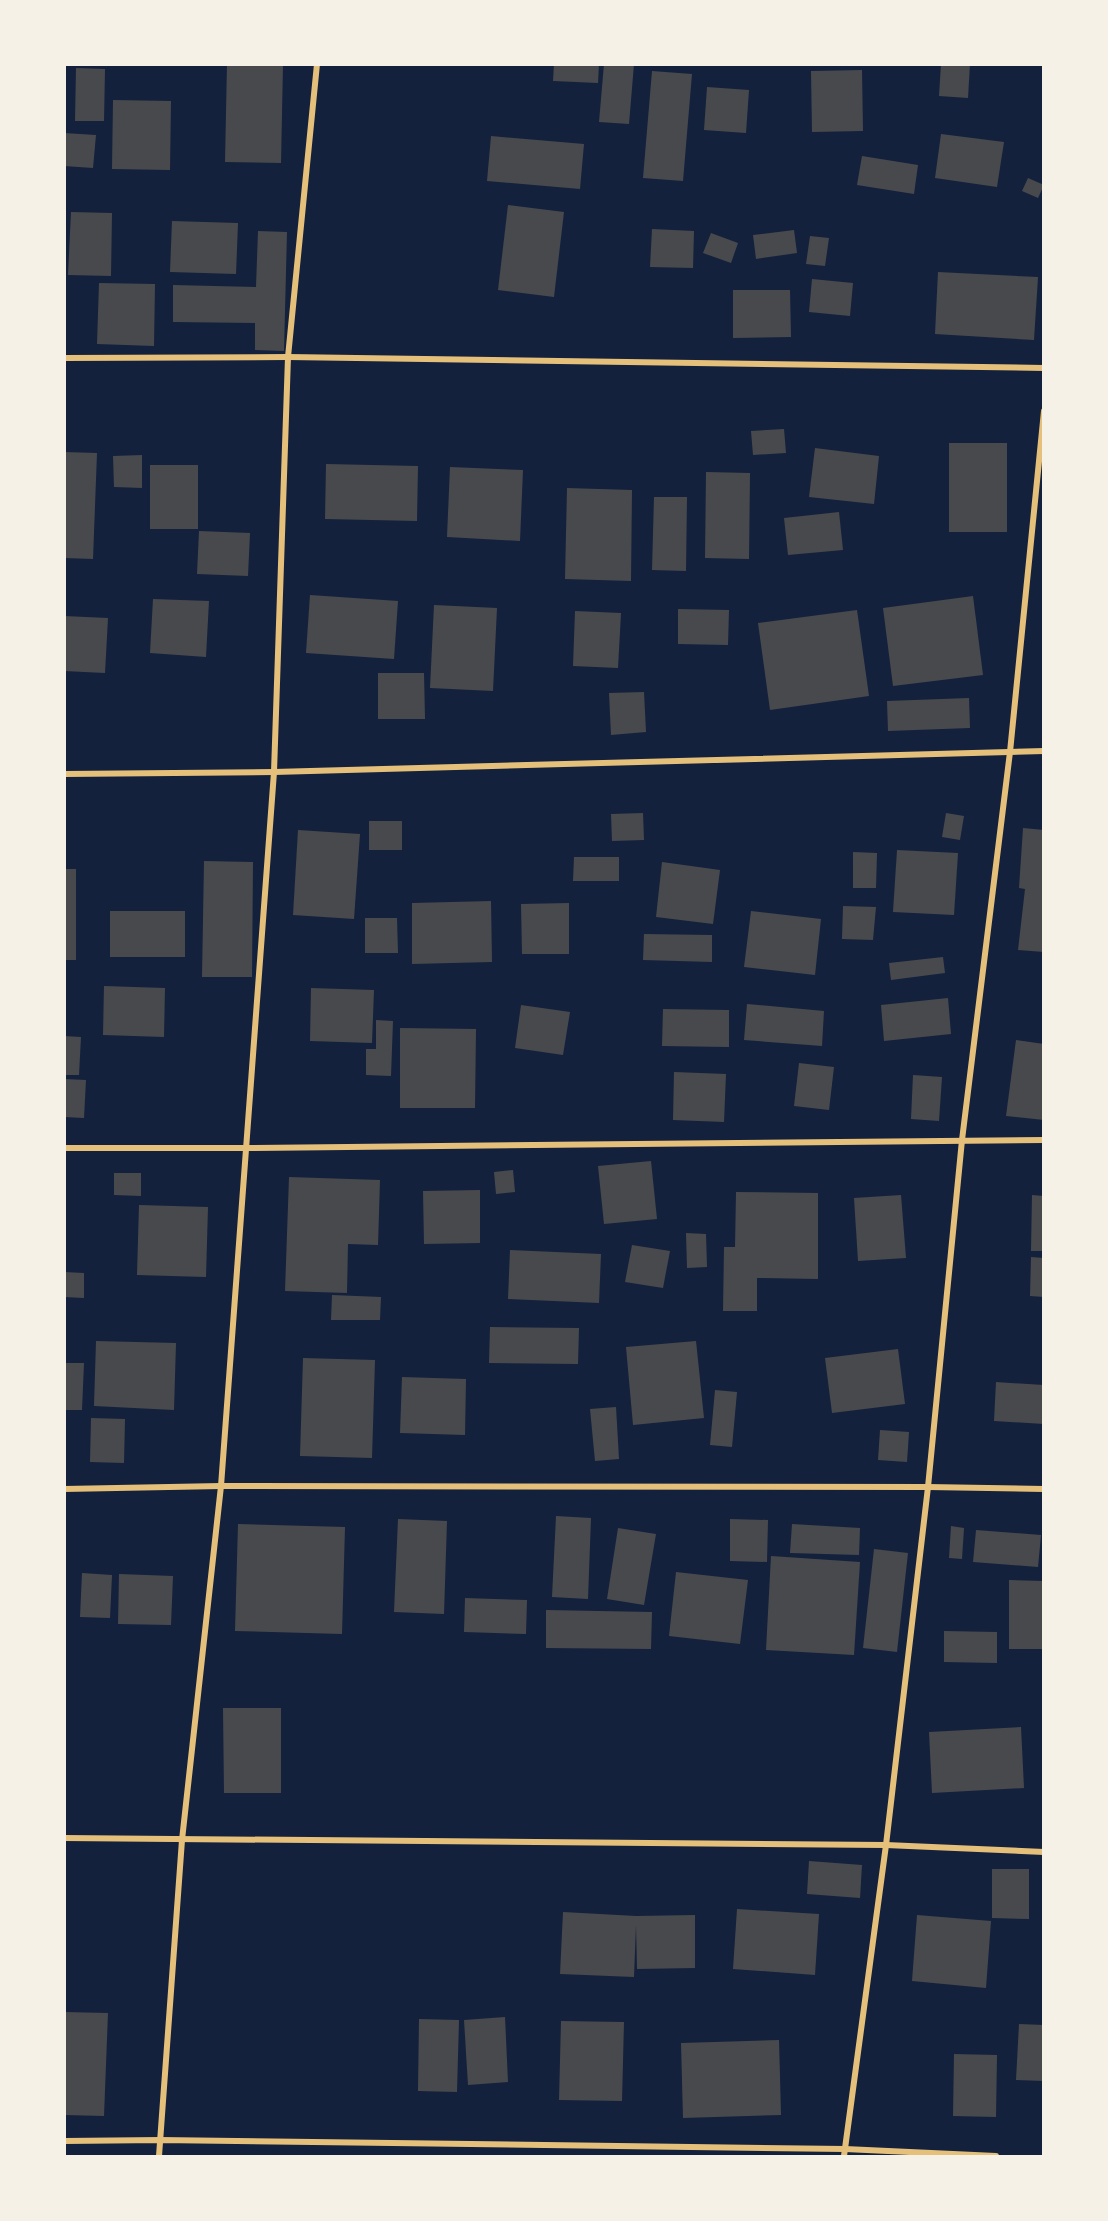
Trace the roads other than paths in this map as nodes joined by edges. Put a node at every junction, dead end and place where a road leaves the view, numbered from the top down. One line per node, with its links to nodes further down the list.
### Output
1 (317, 64): 2 (street)
2 (288, 357): 3 (street); 4 (street); 8 (street)
3 (64, 358)
4 (1044, 368)
5 (1044, 411): 7 (street)
6 (1044, 751): 7 (street)
7 (1010, 752): 8 (street); 10 (street)
8 (274, 772): 9 (street); 13 (street)
9 (64, 774)
10 (962, 1140): 11 (street); 13 (street); 15 (street)
11 (1044, 1140)
12 (64, 1148): 13 (street)
13 (246, 1148): 14 (street)
14 (221, 1486): 15 (street); 16 (street); 19 (street)
15 (928, 1487): 17 (street); 20 (street)
16 (64, 1490)
17 (1044, 1490)
18 (64, 1838): 19 (street)
19 (182, 1840): 20 (street); 22 (street)
20 (886, 1845): 21 (street); 24 (street)
21 (1044, 1852)
22 (160, 2140): 23 (street); 24 (street); 25 (street)
23 (64, 2141)
24 (845, 2149): 26 (street); 27 (street)
25 (159, 2157)
26 (844, 2157)
27 (996, 2157)

